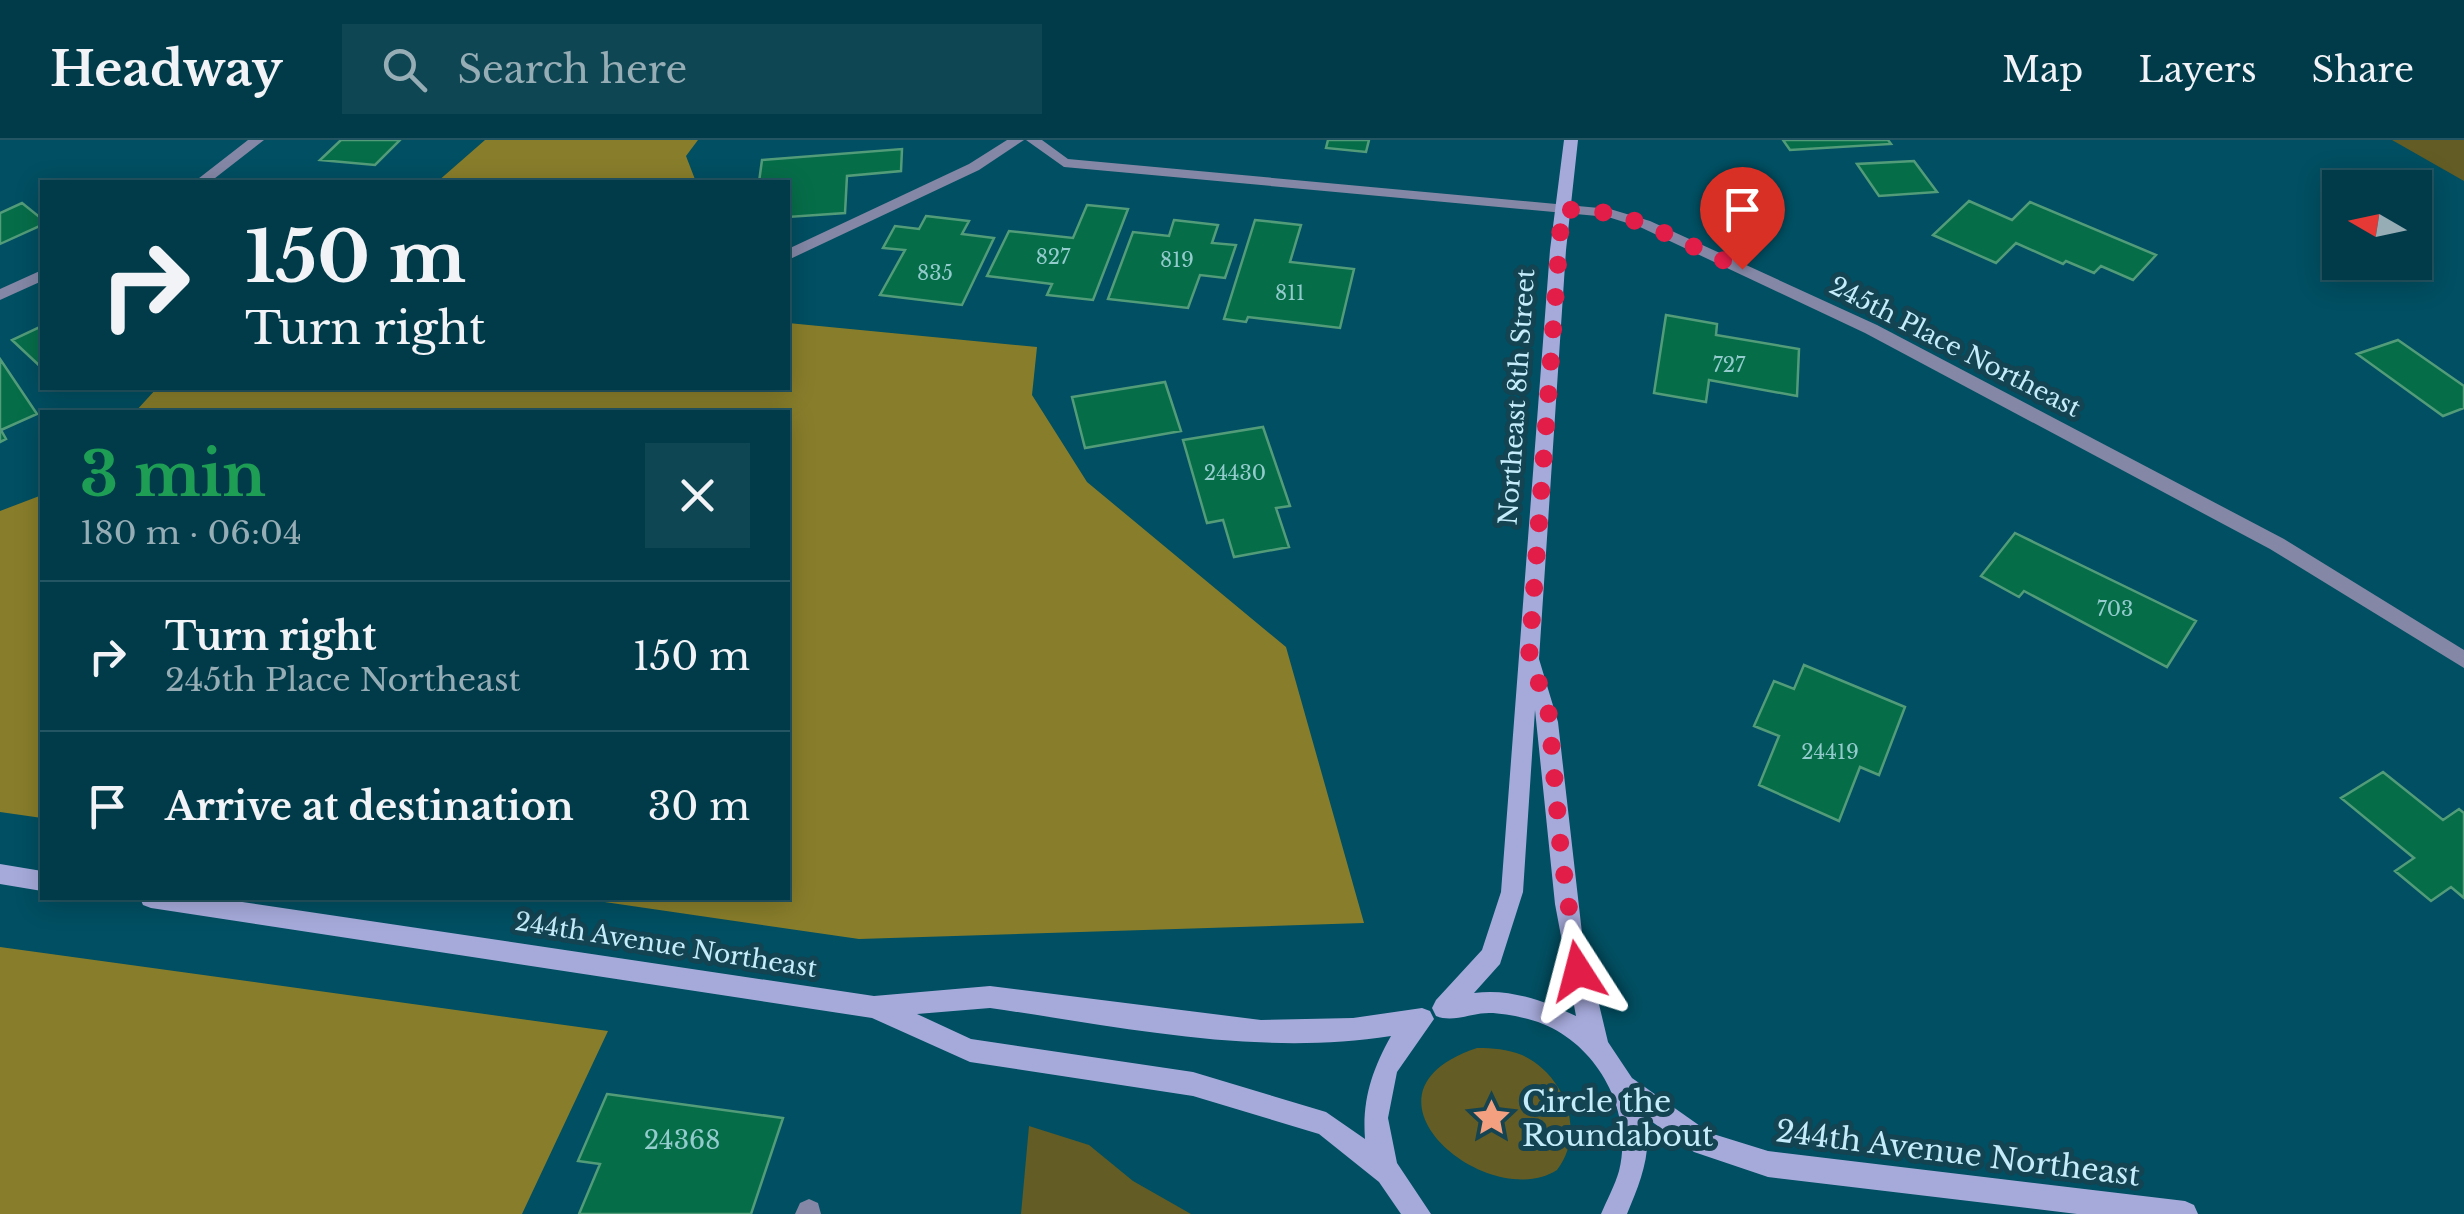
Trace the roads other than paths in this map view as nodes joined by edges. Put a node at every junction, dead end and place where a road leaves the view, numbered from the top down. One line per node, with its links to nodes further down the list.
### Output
1 (257, 140): 5 (street)
2 (1017, 140): 7 (street)
3 (1032, 140): 6 (street, 245th Place Northeast)
4 (1571, 140): 6 (street, Northeast 8th Street)
5 (204, 180)
6 (1562, 209): 10 (street, Northeast 8th Street); 11 (street, 245th Place Northeast)
7 (790, 254)
8 (40, 275): 9 (street)
9 (0, 294)
10 (1529, 658): 16 (street, Northeast 8th Street); 17 (street, Northeast 8th Street)
11 (2464, 660)
12 (0, 874): 13 (street)
13 (40, 881)
14 (165, 900): 15 (street, 244th Avenue Northeast)
15 (874, 1007): 16 (street, 244th Avenue Northeast); 19 (street, 244th Avenue Northeast)
16 (1434, 1013): 17 (street, 244th Avenue Northeast); 19 (street, Northeast 8th Street)
17 (1597, 1046): 18 (street)
18 (1624, 1087): 21 (street); 22 (street, 244th Avenue Northeast)
19 (1388, 1173): 20 (street)
20 (1411, 1210)
21 (1614, 1214)
22 (2185, 1214)

